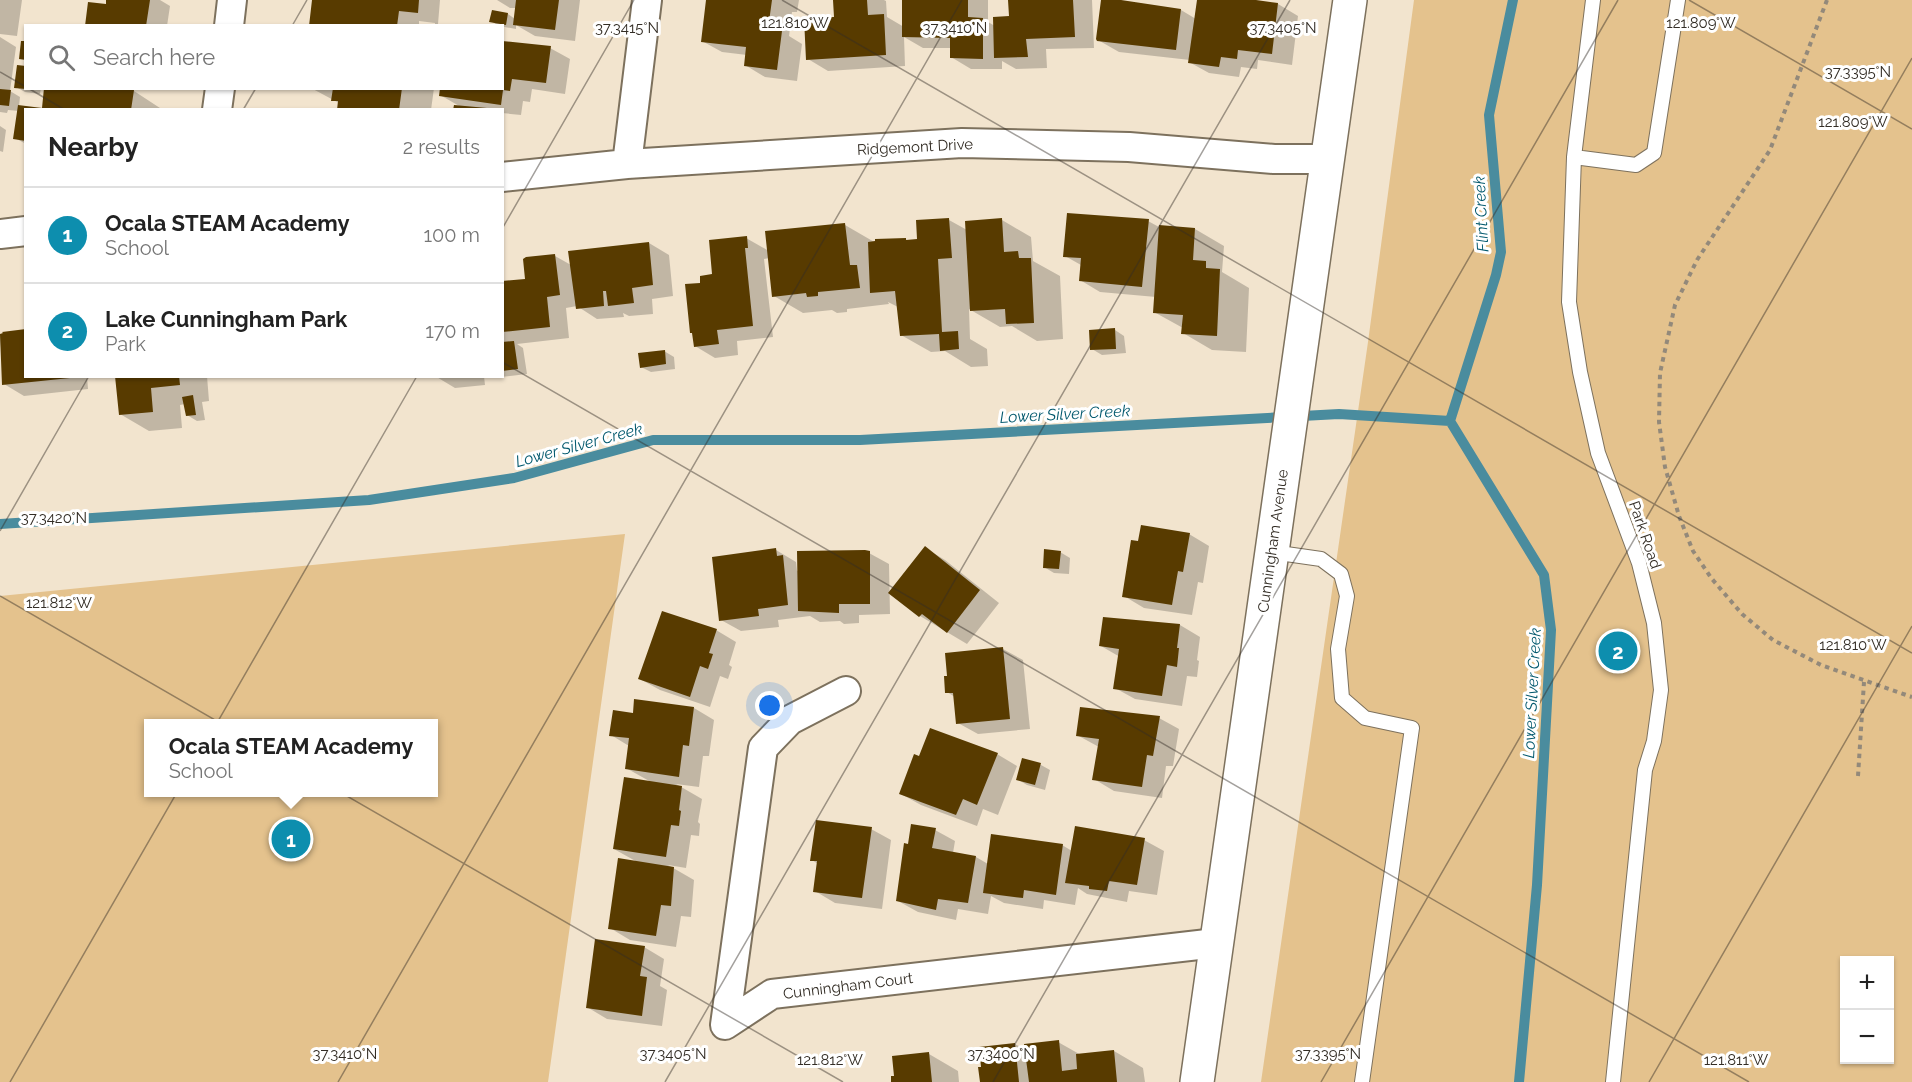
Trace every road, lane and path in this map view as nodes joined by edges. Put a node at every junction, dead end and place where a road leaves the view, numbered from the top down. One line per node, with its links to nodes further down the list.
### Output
1 (232, 0): 7 (street)
2 (647, 0): 12 (street)
3 (1350, 0): 11 (street, Cunningham Avenue)
4 (1593, 0): 10 (lane, Park Road)
5 (1678, 0): 10 (lane)
6 (1827, 0): 17 (path)
7 (229, 24)
8 (220, 90): 9 (street)
9 (217, 108)
10 (1574, 157): 24 (lane, Park Road)
11 (1327, 159): 12 (street, Ridgemont Drive); 16 (street, Cunningham Avenue)
12 (627, 164): 13 (street, Ridgemont Drive)
13 (504, 177)
14 (24, 231): 15 (street)
15 (0, 234)
16 (1272, 552): 21 (street, Cunningham Avenue); 23 (lane)
17 (1864, 681): 19 (path); 20 (path)
18 (846, 691): 21 (street, Cunningham Court)
19 (1912, 696)
20 (1858, 776)
21 (1216, 943): 22 (street, Cunningham Avenue)
22 (1197, 1082)
23 (1362, 1082)
24 (1613, 1082)

